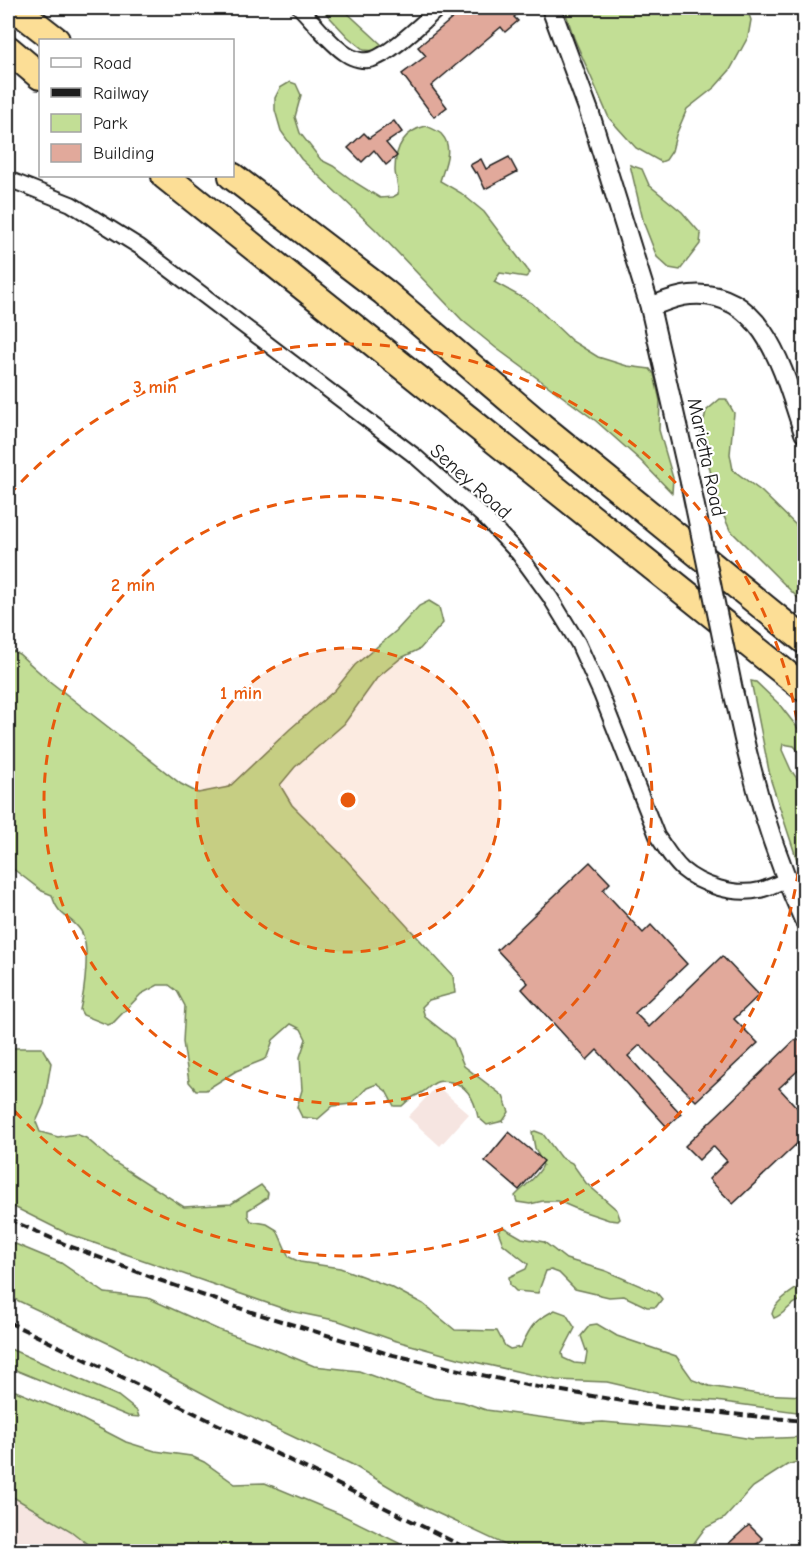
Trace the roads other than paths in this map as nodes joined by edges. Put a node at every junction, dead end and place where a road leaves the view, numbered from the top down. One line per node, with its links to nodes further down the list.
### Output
1 (15, 8): 5 (highway)
2 (300, 8): 3 (street)
3 (439, 8)
4 (551, 8): 11 (street, Marietta Road)
5 (56, 39)
6 (8, 49): 7 (highway)
7 (39, 75)
8 (166, 177): 14 (highway)
9 (233, 177): 13 (highway)
10 (8, 179): 15 (street, Seney Road)
11 (650, 307): 12 (street); 15 (street, Marietta Road, bridge)
12 (804, 433)
13 (804, 640)
14 (804, 688)
15 (786, 880): 16 (street, Marietta Road)
16 (804, 920)

